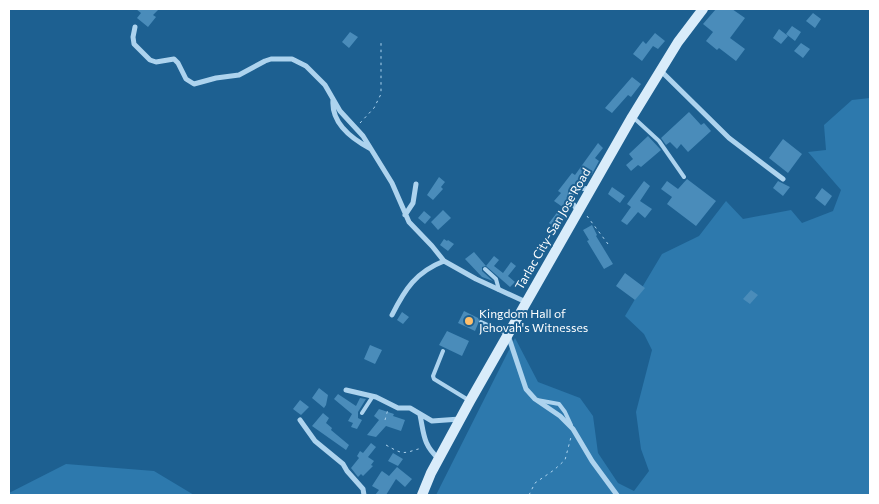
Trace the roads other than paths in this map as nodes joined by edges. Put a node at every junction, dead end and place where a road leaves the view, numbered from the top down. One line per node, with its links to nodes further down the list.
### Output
1 (703, 9): 3 (main road, Tarlac City-San Jose Road)
2 (135, 27): 4 (street)
3 (659, 70): 5 (main road, Tarlac City-San Jose Road); 8 (street)
4 (333, 100): 6 (street); 6 (street)
5 (632, 117): 7 (lane); 14 (main road, Tarlac City-San Jose Road)
6 (371, 150): 10 (street)
7 (684, 177)
8 (784, 179)
9 (416, 184): 10 (street)
10 (405, 215): 11 (street)
11 (444, 261): 13 (street); 15 (street)
12 (485, 269): 13 (lane)
13 (499, 290): 14 (street)
14 (526, 302): 17 (main road, Tarlac City-San Jose Road)
15 (392, 315)
16 (481, 322): 17 (lane)
17 (508, 334): 21 (street); 22 (main road, Tarlac City-San Jose Road)
18 (443, 350): 22 (lane)
19 (346, 390): 20 (street)
20 (373, 396): 23 (lane); 24 (street)
21 (535, 399): 27 (street); 27 (lane)
22 (470, 401): 25 (main road, Tarlac City-San Jose Road)
23 (362, 413)
24 (420, 414): 25 (street); 28 (street)
25 (461, 418): 28 (main road, Tarlac City-San Jose Road)
26 (300, 420): 29 (street)
27 (573, 429): 31 (street)
28 (439, 459): 30 (main road, Tarlac City-San Jose Road)
29 (364, 495)
30 (422, 495)
31 (618, 495)

